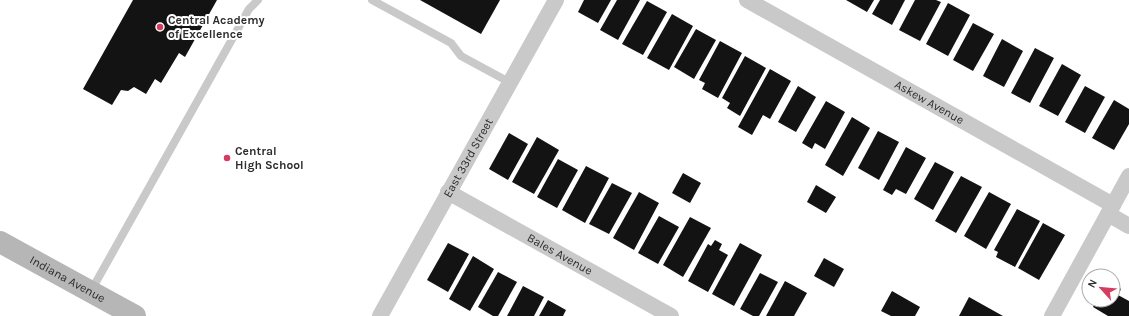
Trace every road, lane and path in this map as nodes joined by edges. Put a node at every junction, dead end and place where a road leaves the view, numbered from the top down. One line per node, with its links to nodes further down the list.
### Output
1 (258, 0): 11 (lane)
2 (372, 0): 5 (lane)
3 (556, 0): 5 (street, East 33rd Street)
4 (747, 0): 8 (street, Askew Avenue)
5 (509, 82): 7 (street, East 33rd Street)
6 (1129, 176): 8 (street)
7 (448, 192): 13 (street, East 33rd Street); 14 (street, Bales Avenue)
8 (1110, 210): 9 (street, Askew Avenue); 15 (street)
9 (1129, 226)
10 (0, 242): 11 (street, Indiana Avenue)
11 (91, 292): 12 (street, Indiana Avenue)
12 (135, 316)
13 (380, 316)
14 (671, 316)
15 (1052, 316)

